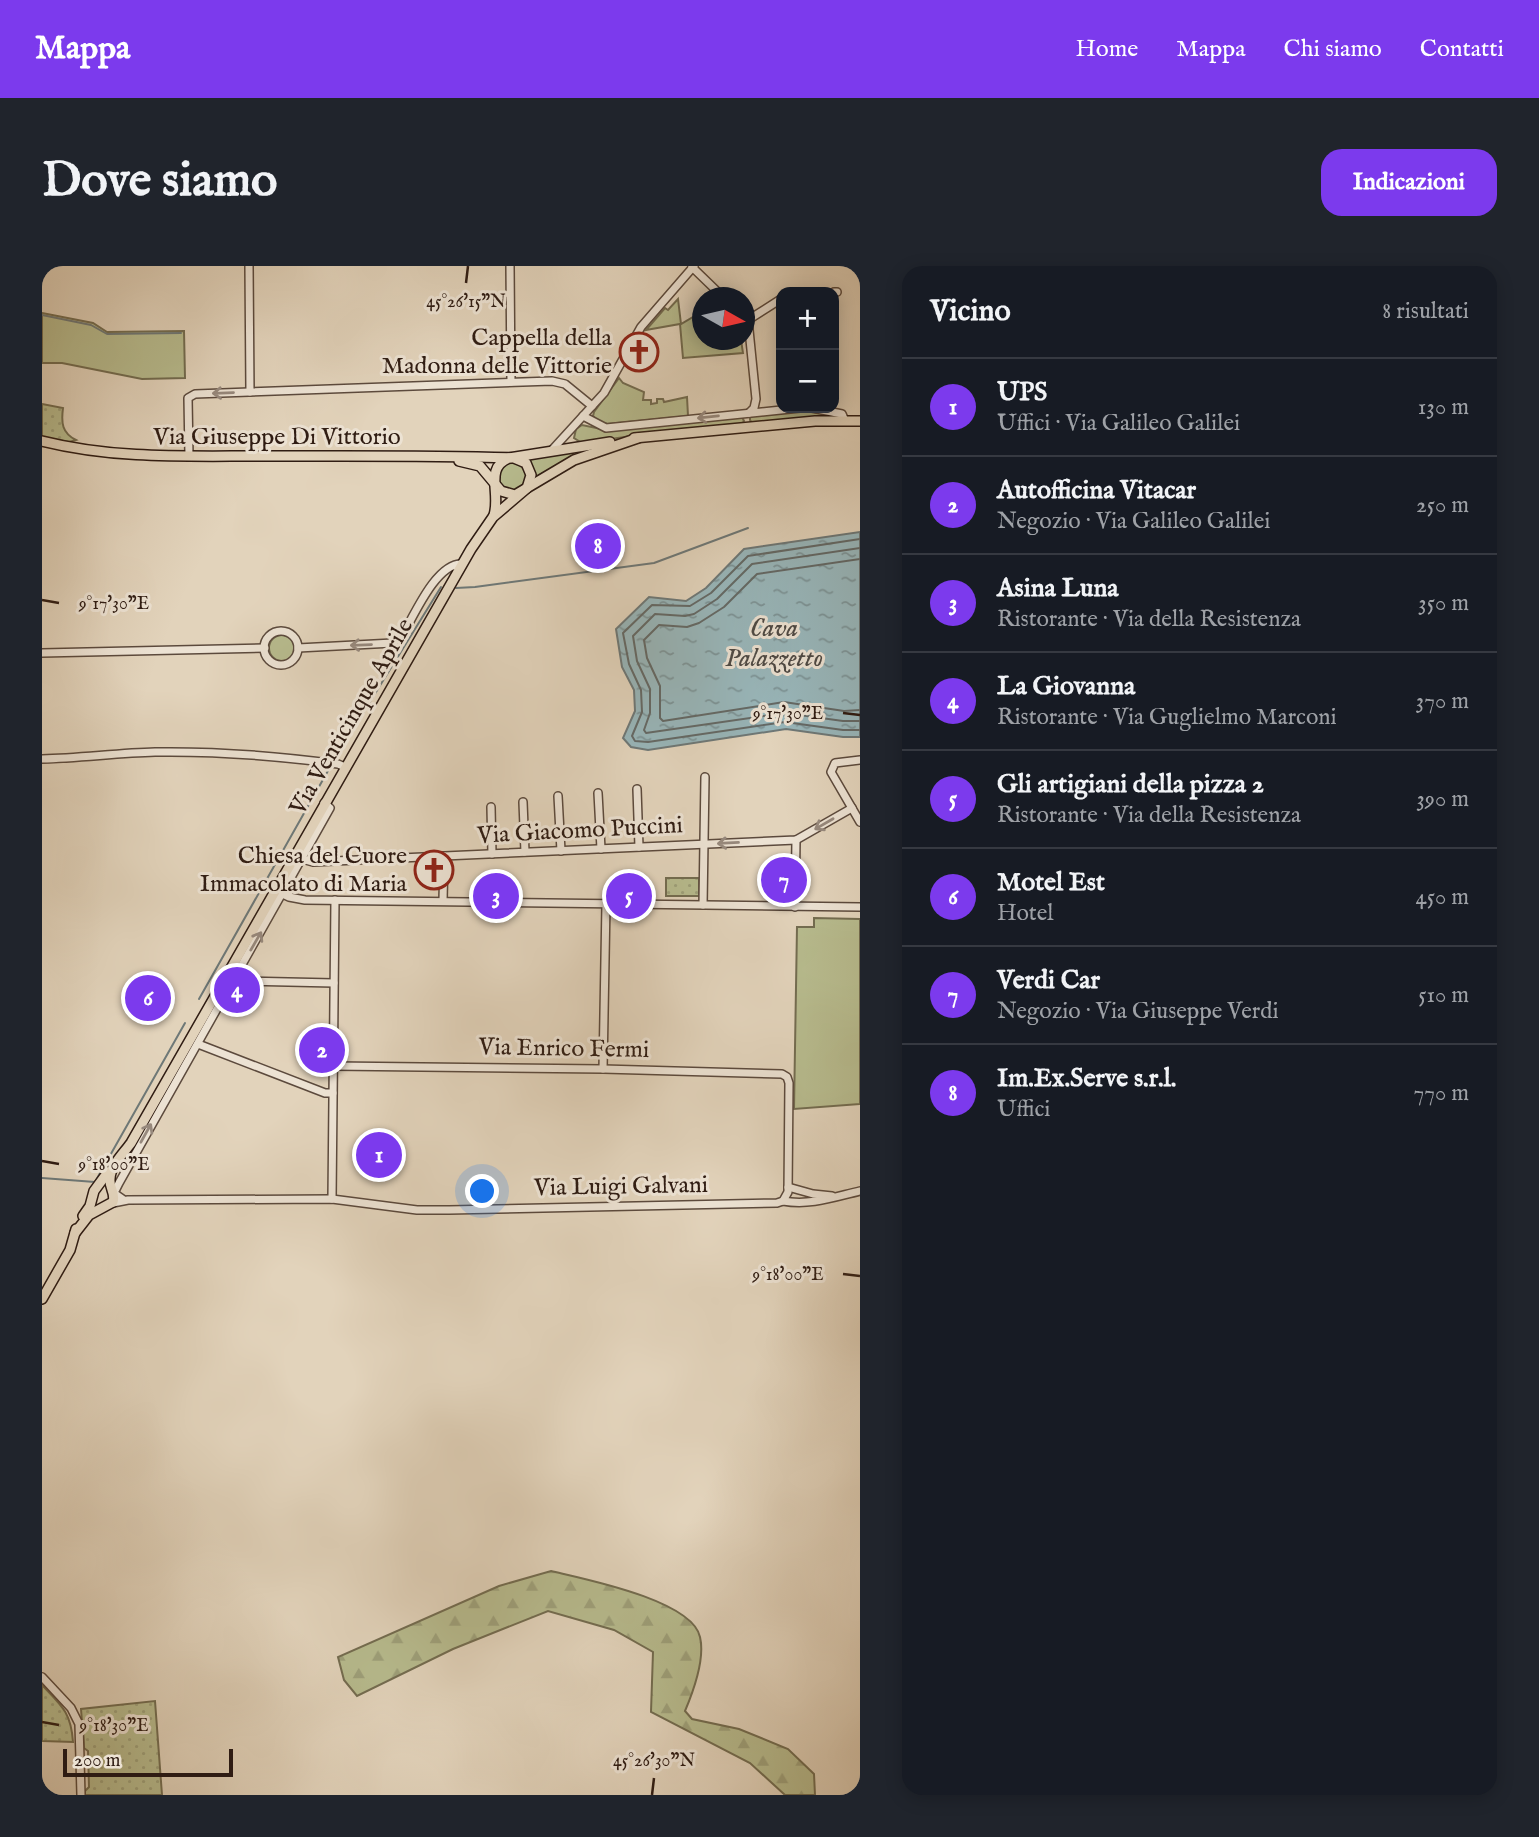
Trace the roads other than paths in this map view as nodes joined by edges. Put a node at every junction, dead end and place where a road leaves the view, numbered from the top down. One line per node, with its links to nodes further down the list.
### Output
1 (249, 266): 9 (street)
2 (510, 266): 8 (street)
3 (693, 267): 4 (street); 11 (street)
4 (713, 287)
5 (776, 302): 6 (street)
6 (755, 313)
7 (750, 350): 10 (street)
8 (511, 382): 9 (street); 11 (street)
9 (250, 391): 25 (street, one-way to 25)
10 (756, 399): 13 (street); 14 (street)
11 (592, 406): 16 (street)
12 (776, 410): 13 (street)
13 (766, 411): 14 (street)
14 (746, 413): 16 (street, one-way to 16); 19 (street)
15 (837, 413): 17 (street)
16 (583, 416): 20 (street)
17 (845, 421): 18 (main road); 19 (main road)
18 (860, 421)
19 (747, 426): 21 (main road)
20 (571, 430): 23 (street); 24 (street)
21 (638, 438): 23 (main road, Via Giuseppe Di Vittorio); 27 (main road, Via Venticinque Aprile)
22 (42, 444): 25 (main road, Via Giuseppe Di Vittorio); 28 (main road, Via Giuseppe Di Vittorio)
23 (575, 447): 24 (main road, Via Giuseppe Di Vittorio); 27 (street)
24 (550, 452): 26 (main road, Via Giuseppe Di Vittorio)
25 (188, 456): 26 (main road, Via Giuseppe Di Vittorio)
26 (513, 458): 28 (main road); 29 (main road)
27 (574, 460): 29 (main road, Via Venticinque Aprile)
28 (496, 485): 29 (main road); 30 (main road, Via Venticinque Aprile)
29 (524, 491): 30 (main road, Via Venticinque Aprile)
30 (493, 517): 31 (main road, Via Venticinque Aprile)
31 (462, 564): 33 (street, one-way to 33); 37 (main road, Via Venticinque Aprile)
32 (265, 648): 33 (street); 33 (street); 34 (street)
33 (298, 648)
34 (42, 653)
35 (42, 759): 37 (street)
36 (860, 760): 44 (street)
37 (345, 767): 53 (main road, Via Venticinque Aprile)
38 (705, 777): 47 (street)
39 (637, 789): 48 (street)
40 (598, 793): 49 (street)
41 (558, 796): 50 (street)
42 (523, 802): 51 (street)
43 (491, 807): 52 (street)
44 (852, 808): 45 (street); 46 (street, Via Giacomo Puccini, one-way to 46)
45 (860, 822)
46 (796, 840): 47 (street, Via Giacomo Puccini, one-way to 47); 62 (street)
47 (704, 844): 48 (street, Via Giacomo Puccini); 61 (street)
48 (639, 847): 49 (street, Via Giacomo Puccini)
49 (601, 849): 50 (street, Via Giacomo Puccini)
50 (561, 851): 51 (street, Via Giacomo Puccini)
51 (526, 852): 52 (street, Via Giacomo Puccini)
52 (492, 854): 54 (street, Via Giacomo Puccini)
53 (299, 856): 54 (street, Via Giacomo Puccini); 55 (street); 56 (main road, Via Venticinque Aprile)
54 (444, 856): 59 (street)
55 (290, 882): 56 (street); 57 (street)
56 (278, 893): 57 (street); 64 (street, one-way to 56); 70 (main road, Via Venticinque Aprile)
57 (305, 900): 58 (street)
58 (335, 900): 59 (street); 65 (street)
59 (443, 901): 60 (street)
60 (606, 904): 61 (street); 68 (street)
61 (703, 905): 62 (street)
62 (794, 906): 63 (street)
63 (860, 907)
64 (234, 978): 65 (street); 66 (street)
65 (334, 983): 67 (street)
66 (198, 1044): 69 (street); 76 (street, one-way to 66)
67 (333, 1066): 68 (street, Via Enrico Fermi); 69 (street)
68 (603, 1069): 72 (street, Via Enrico Fermi)
69 (333, 1093): 79 (street)
70 (121, 1156): 71 (main road, Via Venticinque Aprile); 76 (main road, Via Venticinque Aprile)
71 (99, 1187): 75 (main road); 76 (main road)
72 (788, 1187): 73 (street, Via Luigi Galvani); 78 (street)
73 (798, 1190): 77 (street, Via Luigi Galvani); 80 (street)
74 (860, 1191): 77 (street, Via Luigi Galvani)
75 (93, 1196): 81 (main road); 82 (main road)
76 (113, 1196): 79 (street, Via Luigi Galvani); 81 (main road)
77 (836, 1196): 80 (street, Via Luigi Galvani)
78 (785, 1198): 79 (street, Via Luigi Galvani); 80 (street, Via Luigi Galvani)
79 (332, 1199)
80 (796, 1203)
81 (97, 1209): 82 (main road)
82 (75, 1233): 83 (main road)
83 (42, 1299)
84 (42, 1677): 85 (street)
85 (81, 1795)

